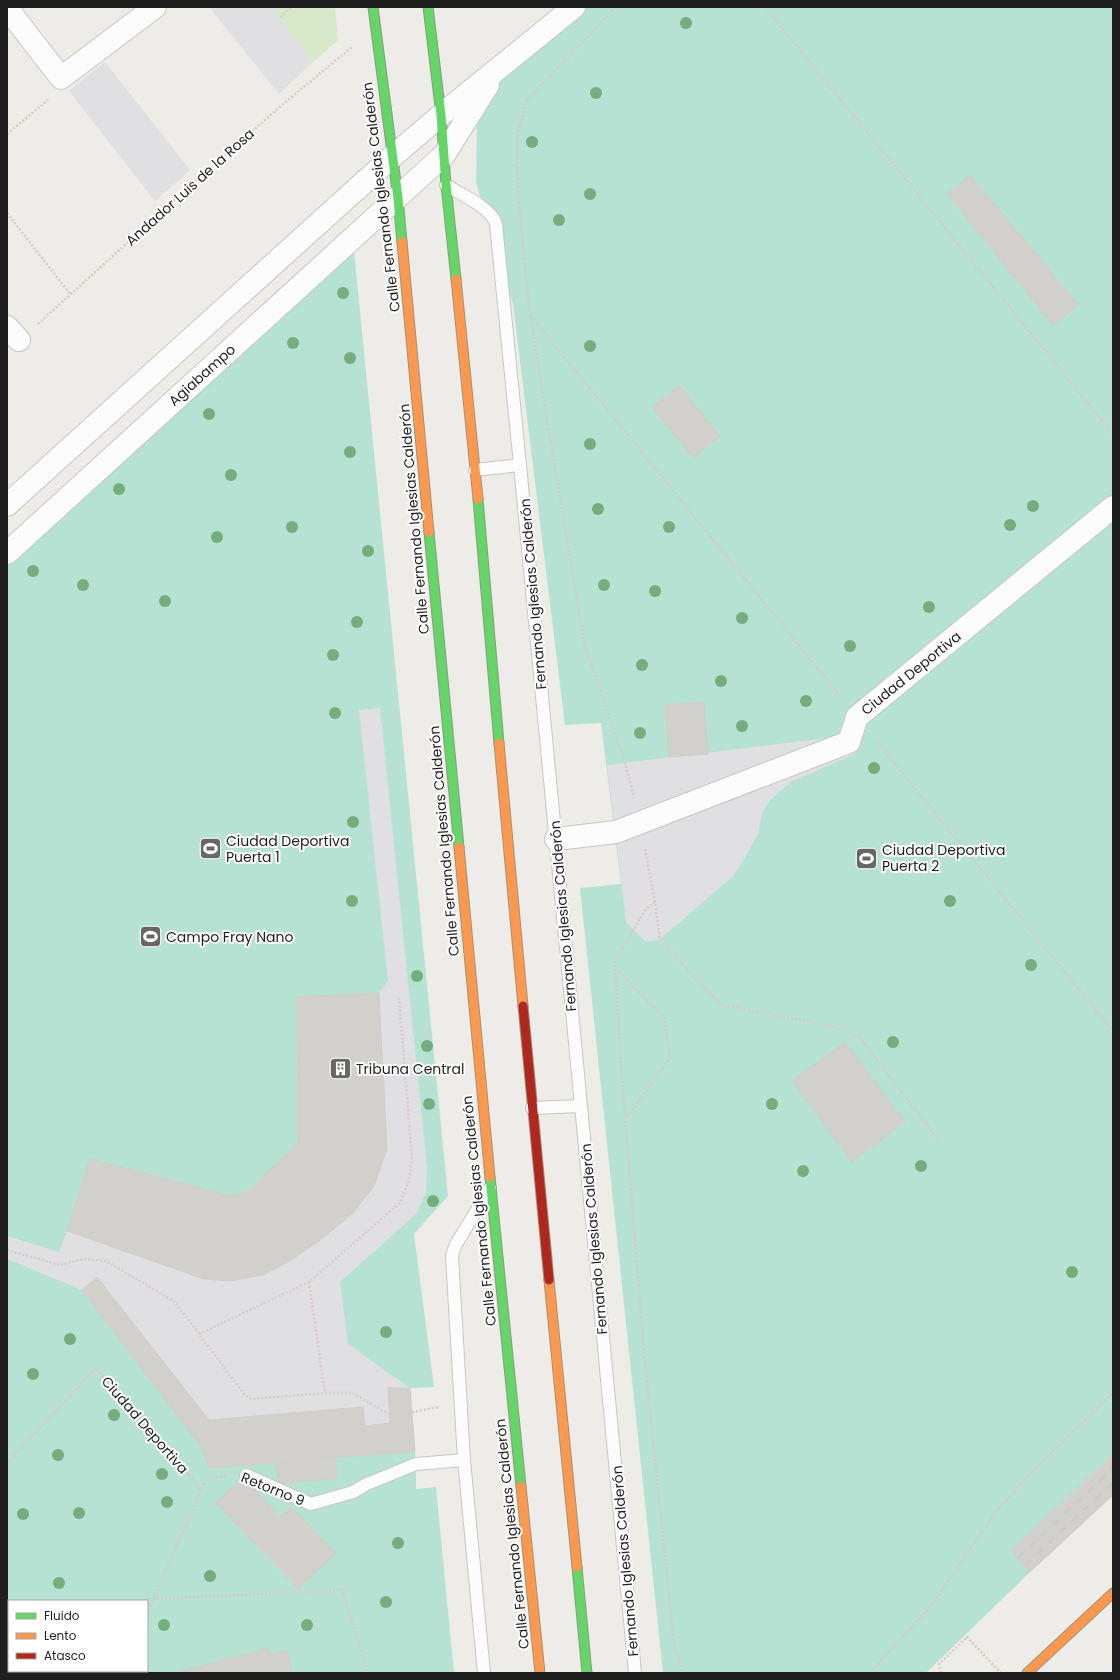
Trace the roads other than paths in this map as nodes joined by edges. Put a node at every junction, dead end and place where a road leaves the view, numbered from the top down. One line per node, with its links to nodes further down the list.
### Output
1 (155, 7): 5 (street)
2 (373, 7): 9 (street, Calle Fernando Iglesias Calderón)
3 (428, 7): 7 (street)
4 (574, 7): 6 (street)
5 (7, 8)
6 (497, 71): 7 (street); 8 (street, Agiabampo)
7 (441, 115): 8 (street); 9 (street)
8 (444, 155): 10 (street); 11 (street, Agiabampo)
9 (392, 157): 11 (street, Calle Fernando Iglesias Calderón); 14 (street)
10 (446, 185): 12 (lane, Fernando Iglesias Calderón); 13 (street)
11 (398, 198): 16 (street, Agiabampo); 20 (street, Calle Fernando Iglesias Calderón)
12 (520, 465): 13 (lane); 17 (lane, Fernando Iglesias Calderón)
13 (475, 470): 19 (street)
14 (7, 505)
15 (1113, 507): 17 (street, Ciudad Deportiva)
16 (7, 553)
17 (556, 839): 18 (lane, Fernando Iglesias Calderón)
18 (581, 1106): 19 (lane); 27 (lane, Fernando Iglesias Calderón)
19 (532, 1108): 26 (street)
20 (491, 1187): 21 (lane); 25 (street, Calle Fernando Iglesias Calderón)
21 (464, 1460): 22 (lane, Retorno 9); 24 (lane)
22 (246, 1475)
23 (1113, 1593): 28 (street)
24 (484, 1673)
25 (540, 1673)
26 (588, 1673)
27 (635, 1673)
28 (1027, 1673)

